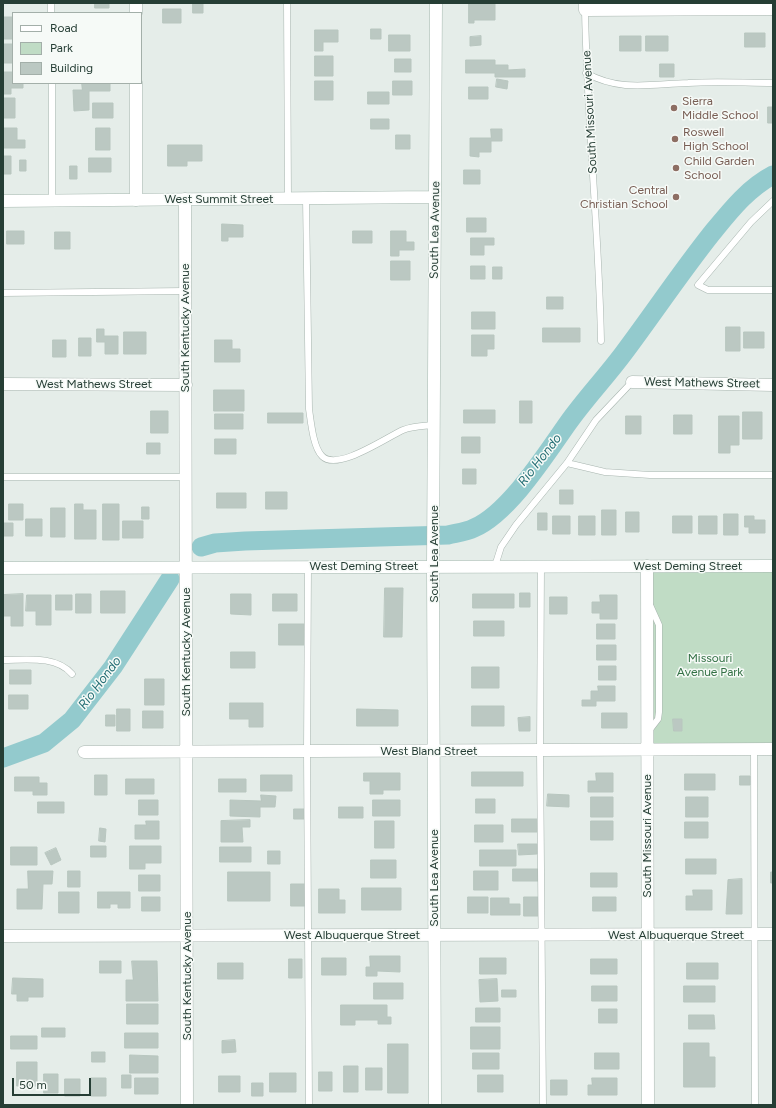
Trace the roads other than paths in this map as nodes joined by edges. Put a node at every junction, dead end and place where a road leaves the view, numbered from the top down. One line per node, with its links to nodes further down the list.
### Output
1 (287, 3): 12 (lane)
2 (436, 3): 9 (street, South Lea Avenue)
3 (585, 7): 4 (street); 5 (lane, South Missouri Avenue)
4 (773, 9)
5 (586, 73): 6 (lane); 20 (lane, South Missouri Avenue)
6 (773, 83)
7 (52, 84): 13 (lane)
8 (136, 84): 14 (street)
9 (434, 197): 10 (street, West Summit Street); 25 (street, South Lea Avenue)
10 (306, 198): 12 (street, West Summit Street); 25 (lane)
11 (185, 199): 12 (street, West Summit Street); 14 (street, West Summit Street); 17 (street, South Kentucky Avenue)
12 (288, 199)
13 (52, 200): 14 (street, West Summit Street); 15 (street, West Summit Street)
14 (136, 200)
15 (3, 201)
16 (773, 201): 18 (lane)
17 (185, 290): 19 (lane); 23 (street, South Kentucky Avenue)
18 (773, 290)
19 (3, 293)
20 (601, 341)
21 (632, 382): 24 (street, West Mathews Street); 26 (lane)
22 (3, 384): 23 (street, West Mathews Street)
23 (186, 385): 29 (street, South Kentucky Avenue)
24 (773, 385)
25 (434, 425): 32 (street, South Lea Avenue)
26 (567, 463): 27 (lane); 33 (lane)
27 (773, 475)
28 (3, 477): 29 (lane)
29 (186, 477): 30 (street, South Kentucky Avenue)
30 (186, 566): 31 (street, West Deming Street); 37 (street, West Deming Street); 47 (street, South Kentucky Avenue)
31 (308, 566): 32 (street, West Deming Street); 44 (lane)
32 (433, 566): 33 (street, West Deming Street); 45 (street, South Lea Avenue)
33 (495, 566): 34 (street, West Deming Street)
34 (540, 566): 35 (street, West Deming Street); 42 (lane)
35 (647, 566): 36 (street, West Deming Street); 43 (street, South Missouri Avenue)
36 (773, 566)
37 (3, 568)
38 (3, 660): 39 (lane)
39 (72, 674)
40 (754, 749): 41 (street, West Bland Street); 43 (street, West Bland Street); 48 (lane)
41 (773, 749)
42 (540, 750): 43 (street, West Bland Street); 45 (street, West Bland Street); 52 (lane)
43 (647, 750): 53 (street, South Missouri Avenue)
44 (307, 751): 45 (street, West Bland Street); 47 (street, West Bland Street); 50 (lane)
45 (434, 751): 51 (street, South Lea Avenue)
46 (84, 752): 47 (street, West Bland Street)
47 (187, 752): 55 (street, South Kentucky Avenue)
48 (755, 934): 49 (street, West Albuquerque Street); 53 (street, West Albuquerque Street); 61 (lane)
49 (773, 934)
50 (309, 935): 51 (street, West Albuquerque Street); 55 (street, West Albuquerque Street); 57 (lane)
51 (434, 935): 52 (street, West Albuquerque Street); 58 (street, South Lea Avenue)
52 (541, 935): 53 (street, West Albuquerque Street); 59 (lane)
53 (648, 935): 60 (street, South Missouri Avenue)
54 (3, 936): 55 (street, West Albuquerque Street)
55 (186, 936): 56 (street, South Kentucky Avenue)
56 (187, 1105)
57 (309, 1105)
58 (435, 1105)
59 (543, 1105)
60 (648, 1105)
61 (755, 1105)

